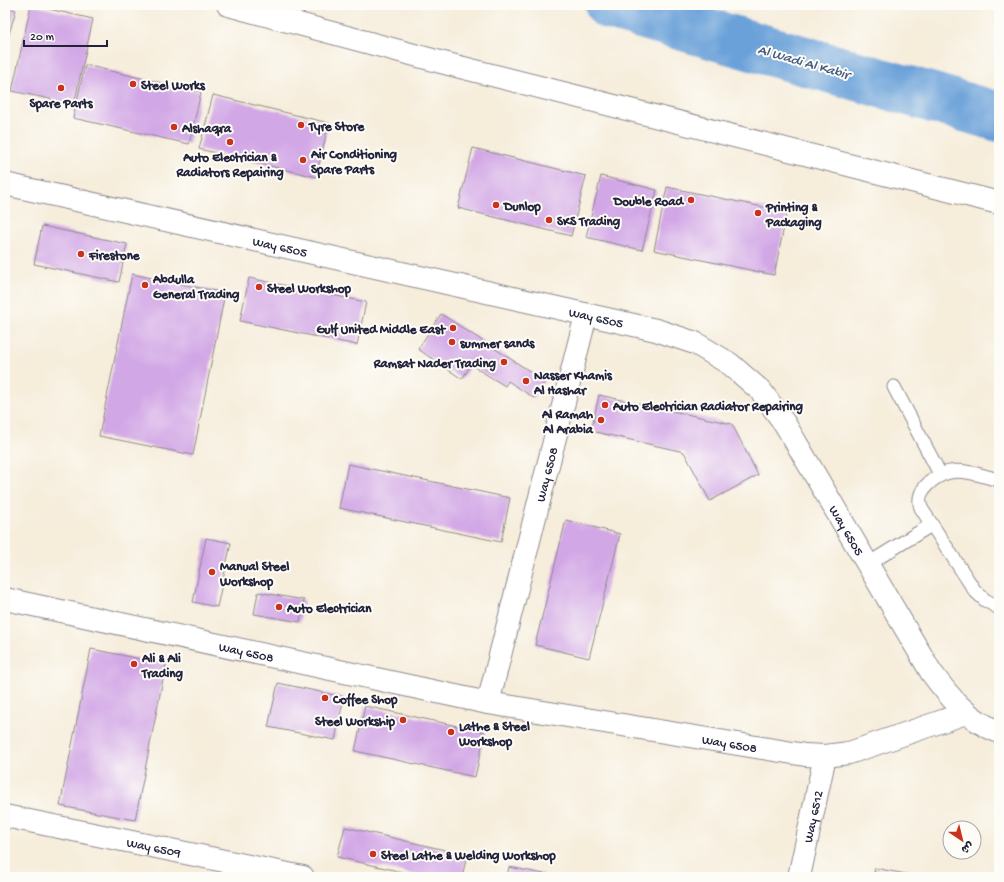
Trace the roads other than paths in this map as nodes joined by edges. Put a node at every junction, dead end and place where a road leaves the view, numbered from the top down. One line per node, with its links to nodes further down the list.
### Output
1 (228, 5): 3 (street)
2 (5, 184): 4 (street, Way 6505)
3 (999, 203)
4 (586, 315): 9 (street, Way 6505); 12 (street, Way 6508)
5 (894, 387): 6 (lane)
6 (940, 474): 7 (lane); 8 (lane)
7 (999, 480)
8 (931, 525): 9 (lane); 11 (lane)
9 (868, 564): 13 (street, Way 6505)
10 (5, 599): 12 (street, Way 6508)
11 (999, 608)
12 (488, 703): 15 (street, Way 6508)
13 (966, 713): 14 (street, Way 6505); 15 (street, Way 6508)
14 (999, 732)
15 (825, 756): 18 (street, Way 6512)
16 (5, 816): 17 (street, Way 6509)
17 (303, 877)
18 (799, 877)

